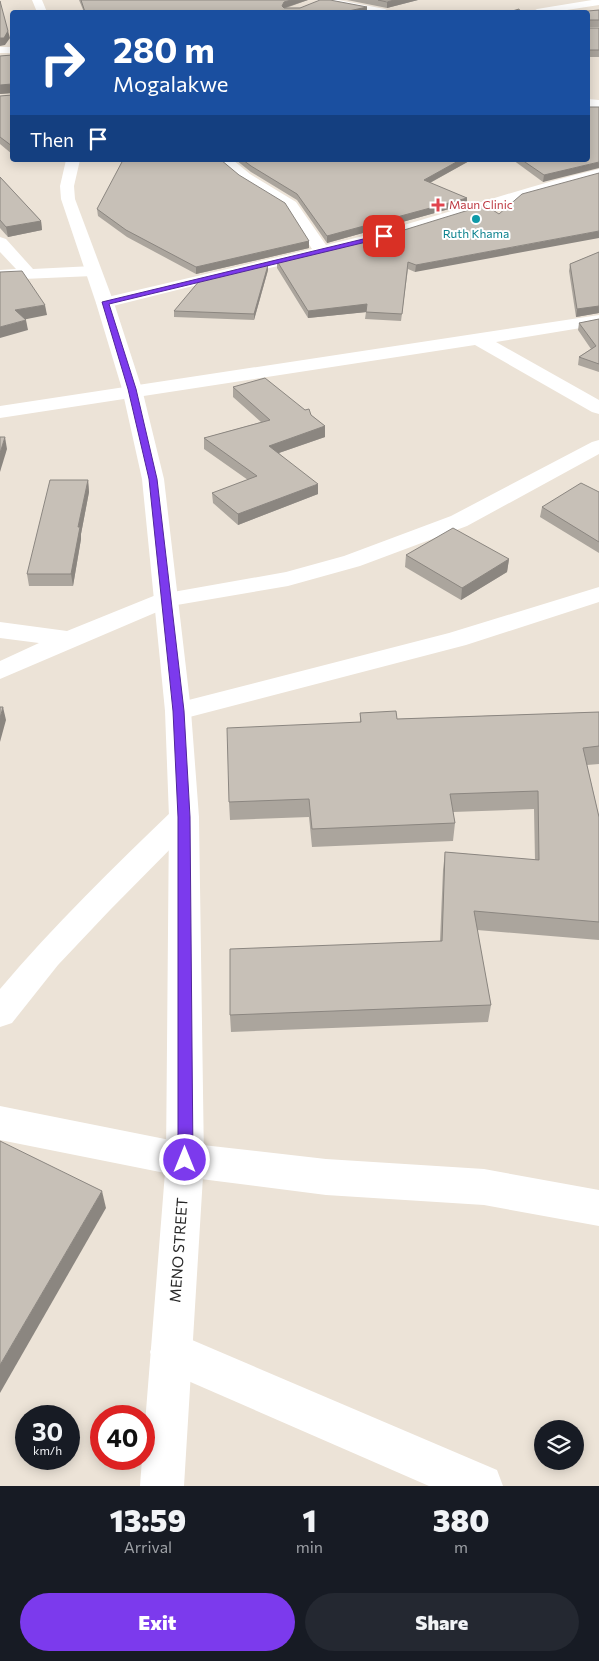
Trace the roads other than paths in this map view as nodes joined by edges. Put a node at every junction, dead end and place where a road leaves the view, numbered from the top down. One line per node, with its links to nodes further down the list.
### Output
1 (319, 1): 3 (street)
2 (599, 2): 4 (street)
3 (373, 10)
4 (549, 10)
5 (73, 162): 12 (street, MENO STREET)
6 (226, 162): 11 (street)
7 (599, 173): 8 (street)
8 (574, 179): 9 (street); 11 (street)
9 (599, 188)
10 (0, 242): 13 (street)
11 (322, 251): 15 (street)
12 (93, 271): 13 (street); 15 (street, MENO STREET)
13 (28, 273): 14 (street)
14 (0, 275)
15 (105, 302): 18 (street, MENO STREET)
16 (599, 320): 17 (street)
17 (479, 340): 18 (street); 19 (street)
18 (132, 389): 20 (street); 23 (street, MENO STREET)
19 (599, 408)
20 (0, 412)
21 (599, 446): 23 (street)
22 (599, 594): 27 (street)
23 (165, 600): 25 (street); 27 (street, MENO STREET)
24 (0, 630): 25 (street)
25 (69, 639): 26 (street)
26 (0, 671)
27 (178, 711): 28 (street, MENO STREET)
28 (184, 817): 29 (street); 31 (street, MENO STREET)
29 (0, 1013)
30 (0, 1123): 31 (street)
31 (185, 1160): 32 (street); 33 (street, MENO STREET)
32 (599, 1208)
33 (171, 1352): 34 (street, MENO STREET); 35 (street)
34 (162, 1486)
35 (481, 1486)

